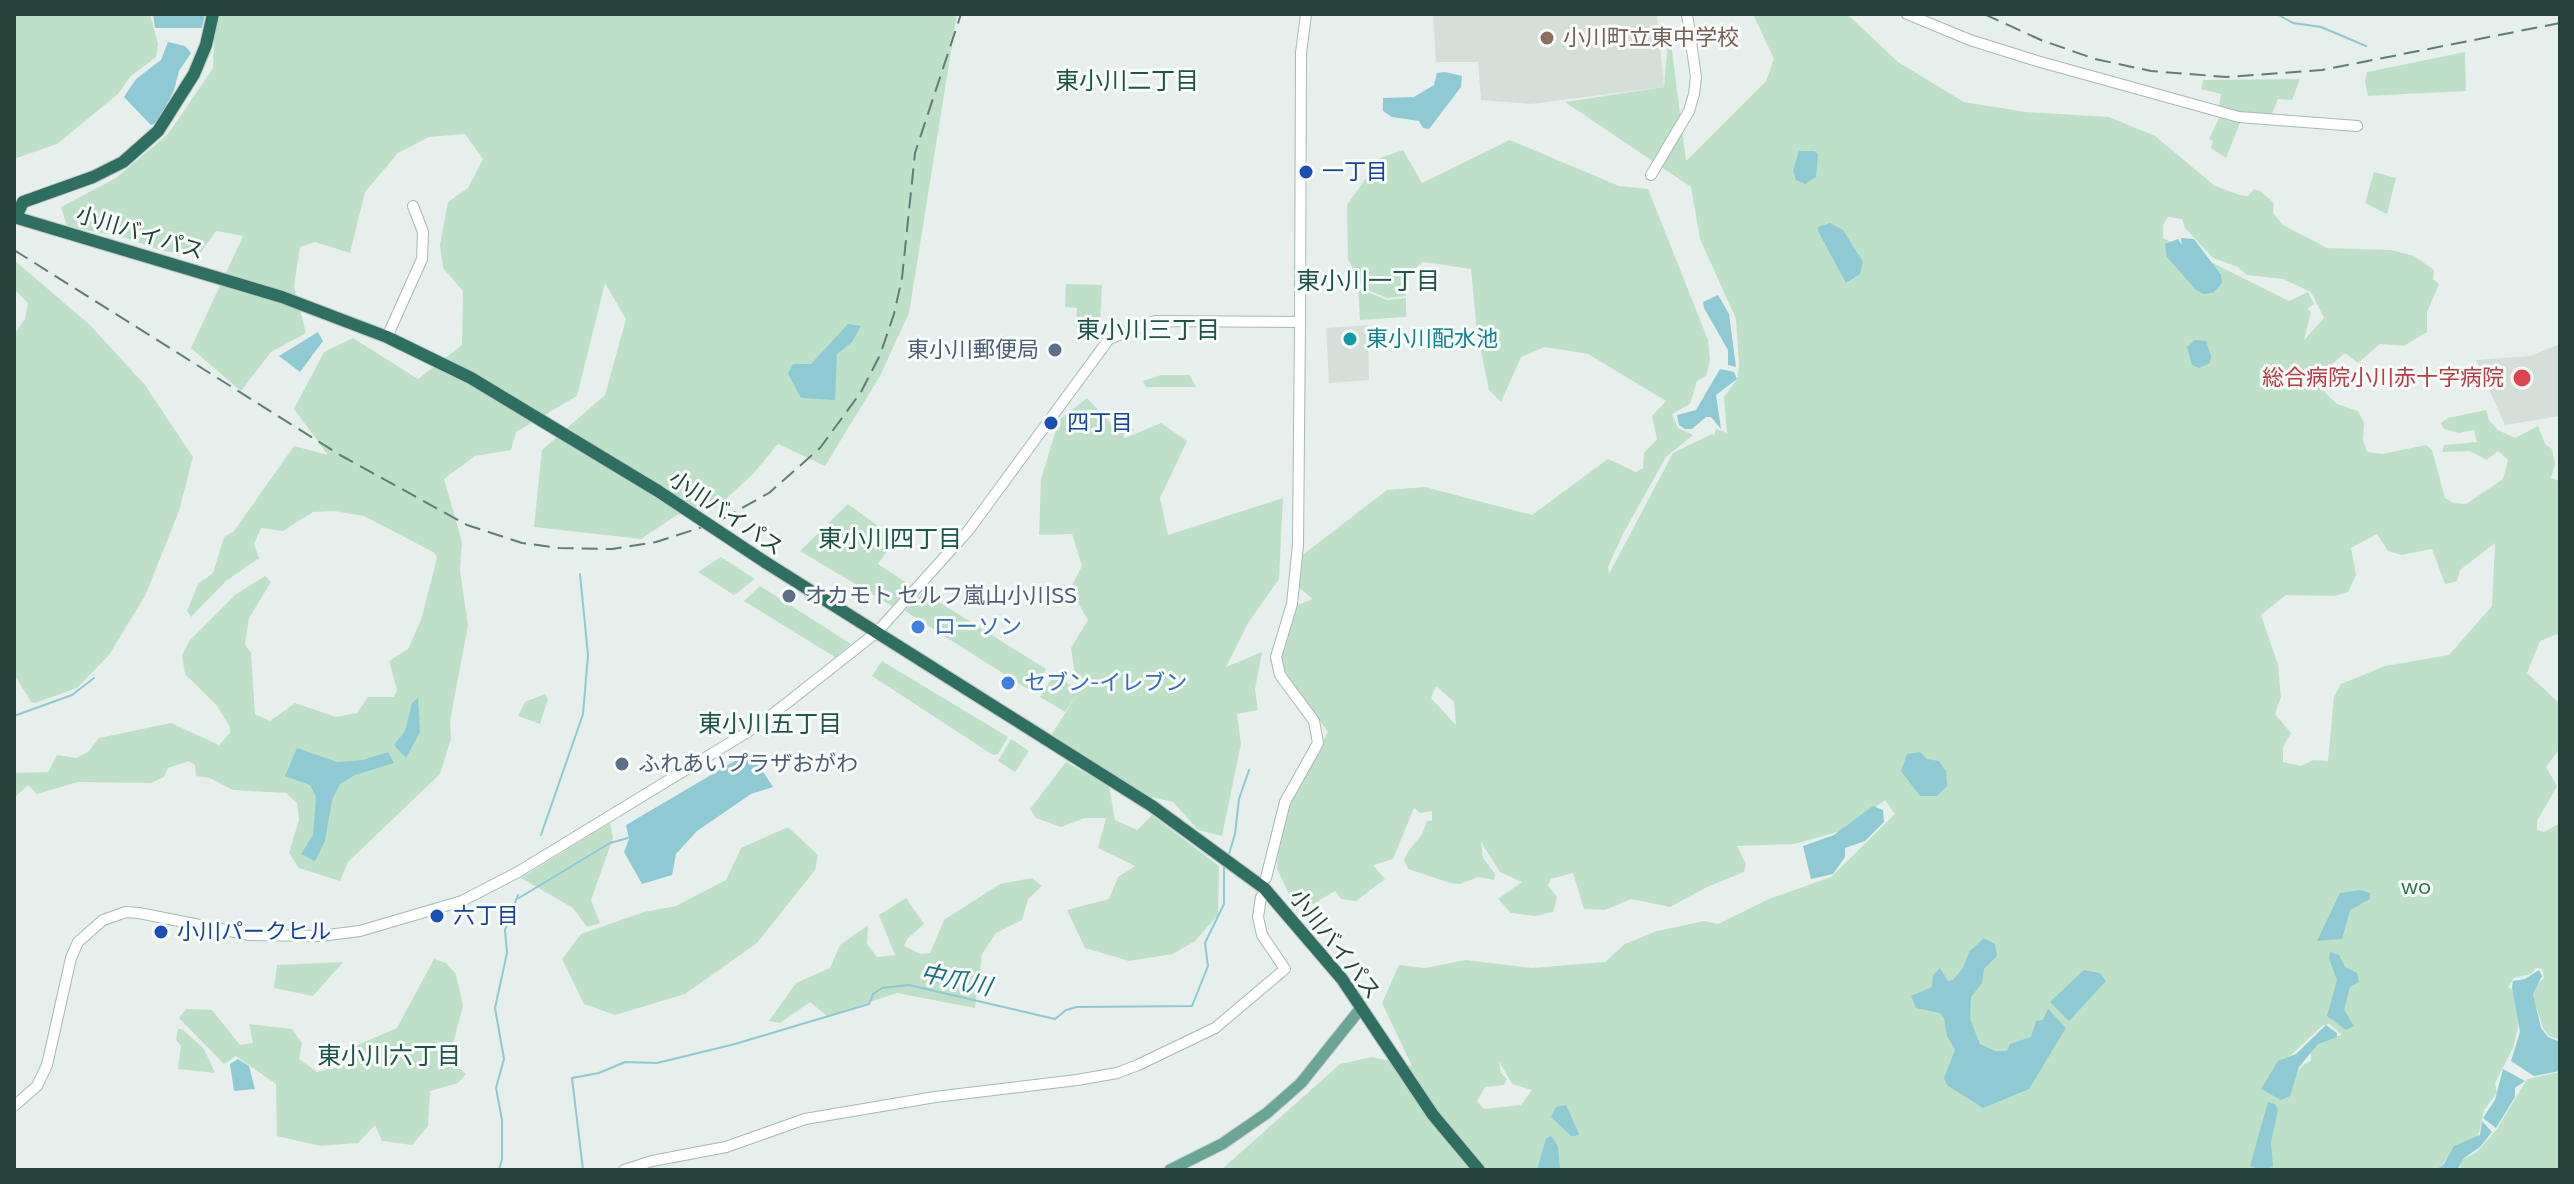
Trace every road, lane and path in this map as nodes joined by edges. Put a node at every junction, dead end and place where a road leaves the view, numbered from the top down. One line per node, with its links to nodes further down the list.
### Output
1 (213, 14): 8 (highway)
2 (1306, 14): 9 (street)
3 (1687, 14): 6 (street)
4 (1907, 14): 5 (street)
5 (2357, 126)
6 (1651, 175)
7 (413, 206): 10 (street)
8 (15, 217): 10 (highway, 小川バイパス)
9 (1300, 322): 11 (street); 12 (street)
10 (387, 337): 11 (highway, 小川バイパス, bridge)
11 (877, 632): 14 (highway, 小川バイパス); 15 (street)
12 (1266, 878)
13 (1261, 897): 16 (street)
14 (1361, 1008): 17 (main road); 18 (highway, 小川バイパス)
15 (14, 1106)
16 (624, 1170)
17 (1170, 1170)
18 (1479, 1170)

